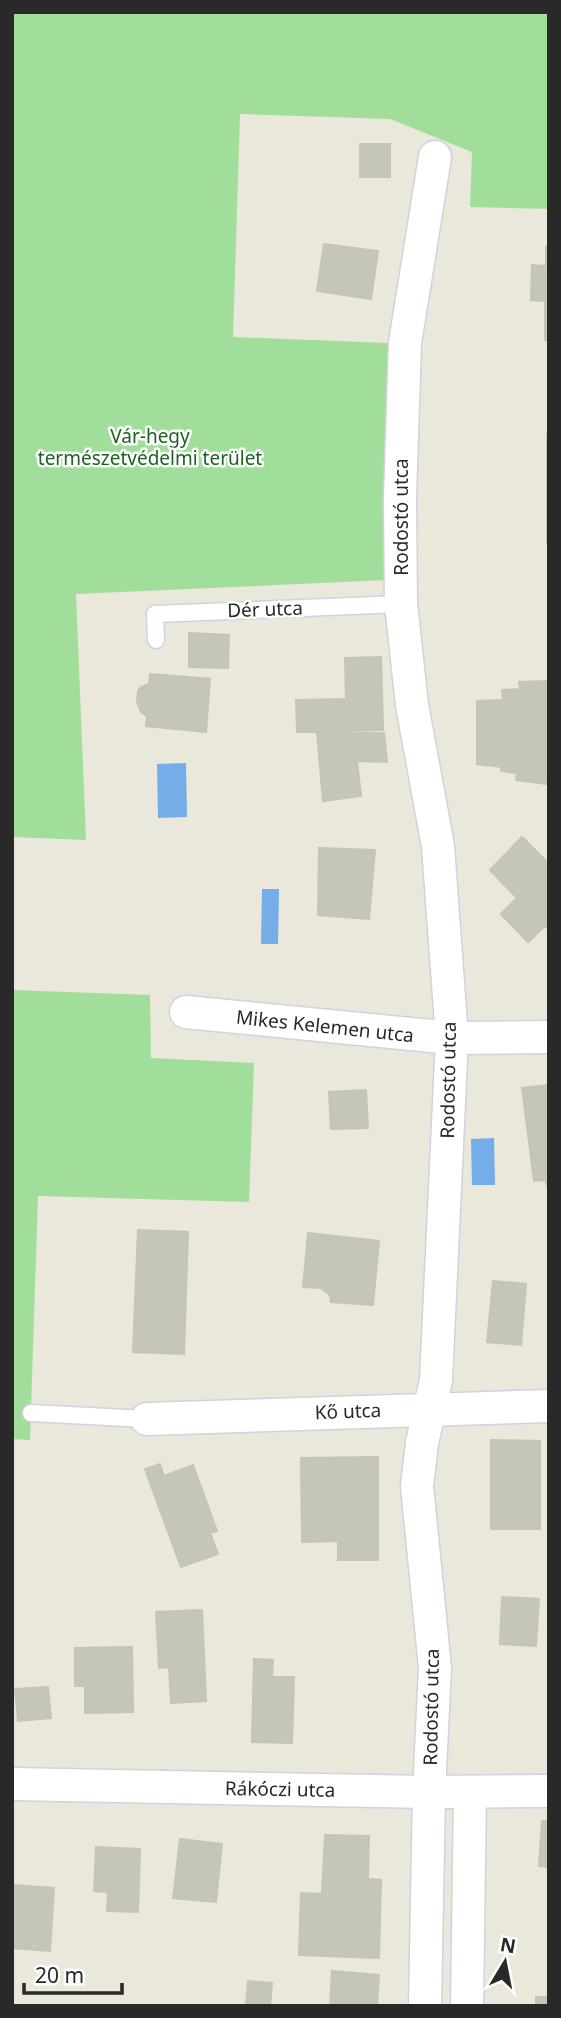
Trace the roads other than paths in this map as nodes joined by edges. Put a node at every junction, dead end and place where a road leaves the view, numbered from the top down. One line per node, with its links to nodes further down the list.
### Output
1 (435, 158): 2 (street, Rodostó utca)
2 (401, 604): 3 (lane, Dér utca); 6 (street, Rodostó utca)
3 (156, 640)
4 (186, 1012): 6 (street, Mikes Kelemen utca)
5 (549, 1037): 6 (street, Mikes Kelemen utca)
6 (452, 1038): 8 (street, Rodostó utca)
7 (549, 1406): 8 (street, Kő utca)
8 (430, 1408): 10 (street, Kő utca); 13 (street, Rodostó utca)
9 (31, 1413): 10 (lane)
10 (147, 1419)
11 (12, 1784): 13 (street, Rákóczi utca)
12 (549, 1791): 14 (street, Rákóczi utca)
13 (429, 1792): 14 (street, Rákóczi utca); 15 (street, Rodostó utca)
14 (470, 1792): 16 (street)
15 (425, 2006)
16 (467, 2006)

